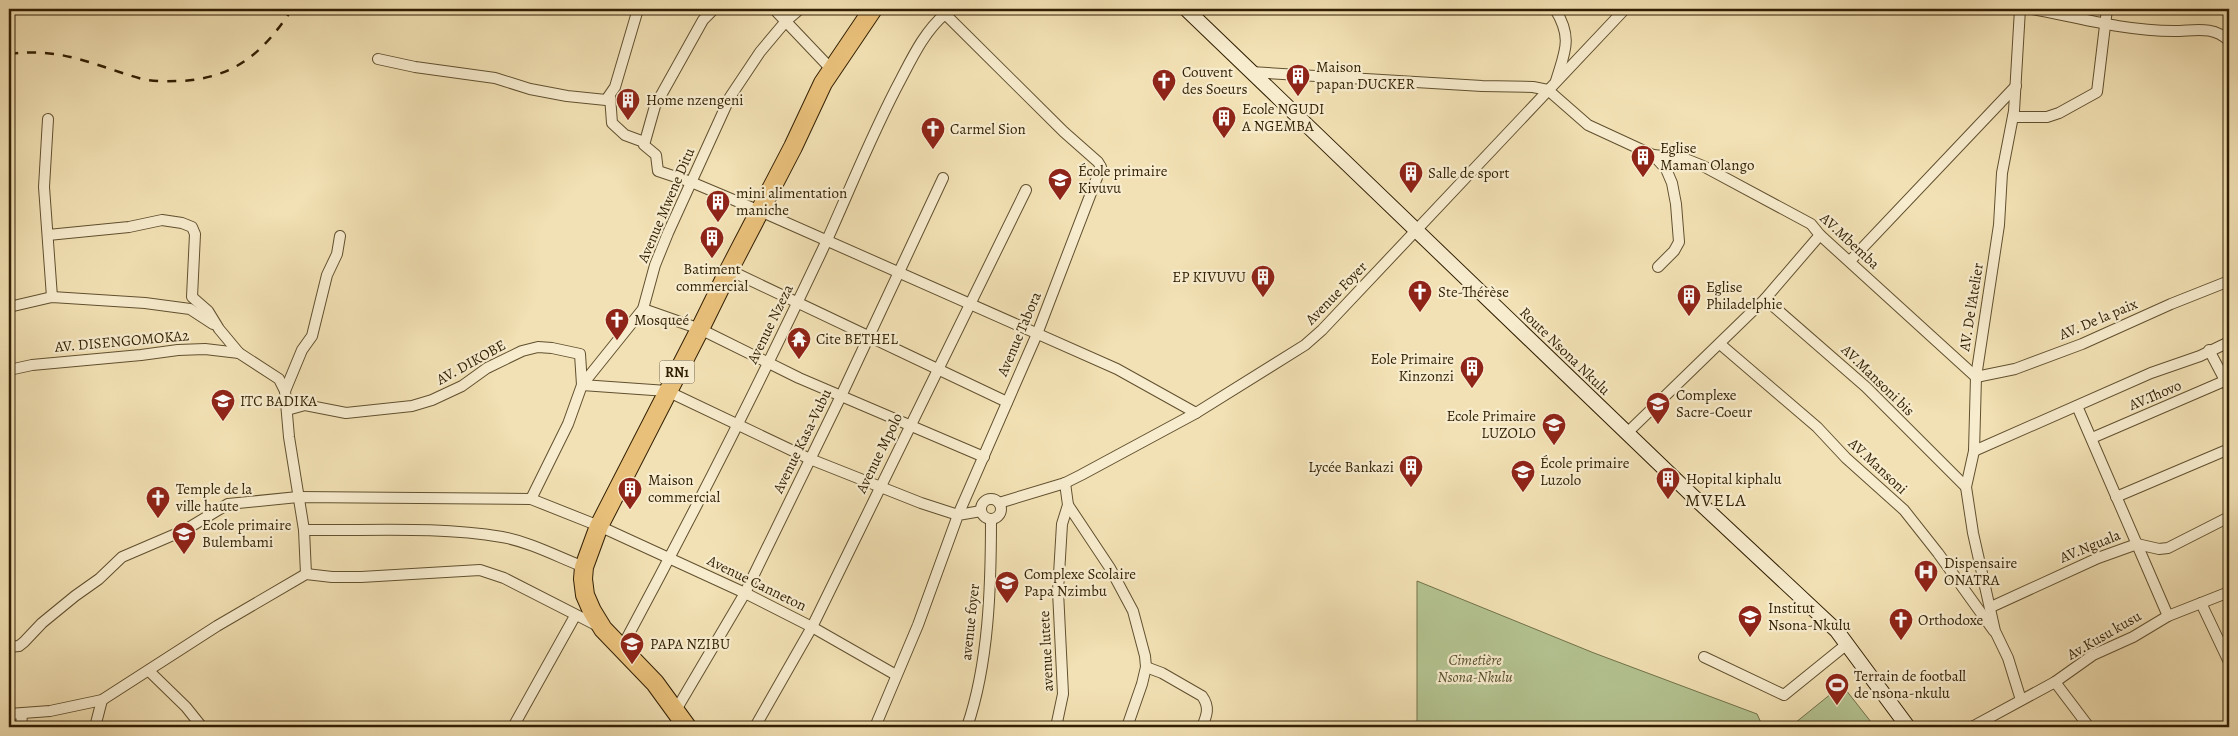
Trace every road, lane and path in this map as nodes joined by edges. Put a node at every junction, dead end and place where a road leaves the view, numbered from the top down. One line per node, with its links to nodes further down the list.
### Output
1 (714, 9): 25 (street)
2 (774, 9): 13 (street)
3 (800, 9): 13 (street, Avenue Mwene Ditu)
4 (873, 9): 17 (highway, RN1)
5 (1186, 9): 18 (street, Route Nsona Nkulu)
6 (1555, 9): 19 (street)
7 (1625, 9): 19 (street, Avenue Foyer)
8 (2020, 9): 20 (street, AV. De l'Atelier)
9 (2033, 9): 14 (street)
10 (2108, 9): 14 (street)
11 (637, 12): 22 (street)
12 (942, 12): 35 (street, Avenue Nzeza); 49 (street, Avenue Tabora)
13 (786, 22): 17 (street); 28 (street, Avenue Mwene Ditu)
14 (2106, 24): 15 (street); 23 (street)
15 (2229, 41)
16 (378, 58): 22 (street)
17 (832, 70): 30 (highway, RN1)
18 (1251, 72): 21 (street); 31 (street, Route Nsona Nkulu)
19 (1556, 82): 21 (street, Avenue Foyer)
20 (2016, 86): 23 (street, AV. De l'Atelier); 36 (street)
21 (1548, 90): 26 (street); 31 (street, Avenue Foyer)
22 (610, 96): 25 (street)
23 (2013, 117): 58 (street, AV. De l'Atelier)
24 (48, 119): 32 (street)
25 (644, 140): 28 (street)
26 (1653, 155): 33 (street, AV.Mbemba); 37 (street)
27 (943, 178): 39 (street, Avenue Kasa-Vubu)
28 (691, 182): 30 (street); 46 (street, Avenue Mwene Ditu)
29 (1026, 190): 44 (street, Avenue Mpolo)
30 (760, 211): 35 (street); 38 (highway, RN1)
31 (1418, 231): 67 (street, Avenue Foyer); 70 (street, Route Nsona Nkulu)
32 (48, 235): 41 (street); 47 (street)
33 (1820, 235): 36 (street, AV.Mbemba); 42 (street)
34 (340, 236): 61 (street)
35 (826, 241): 39 (street); 43 (street, Avenue Nzeza)
36 (1850, 261): 58 (street, AV.Mbemba)
37 (1658, 267)
38 (729, 270): 43 (street); 48 (highway, RN1)
39 (900, 273): 44 (street); 50 (street, Avenue Kasa-Vubu)
40 (2229, 280): 58 (street, AV. De la paix)
41 (52, 297): 45 (street); 47 (street)
42 (1765, 299): 52 (street); 78 (street, AV.Mansoni bis)
43 (797, 303): 50 (street); 55 (street, Avenue Nzeza)
44 (969, 304): 49 (street); 56 (street, Avenue Mpolo)
45 (9, 307)
46 (643, 309): 48 (street); 60 (street)
47 (219, 329): 54 (street)
48 (700, 330): 55 (street); 62 (highway, RN1)
49 (1037, 334): 64 (street, Avenue Tabora); 67 (street)
50 (869, 337): 56 (street); 63 (street, Avenue Kasa-Vubu)
51 (2229, 342): 53 (street)
52 (1720, 344): 70 (street); 102 (street, AV.Mansoni)
53 (2209, 350): 59 (street); 65 (street)
54 (239, 353): 57 (street, AV. DISENGOMOKA2); 61 (street)
55 (768, 363): 63 (street); 68 (street, Avenue Nzeza)
56 (937, 369): 64 (street); 69 (street, Avenue Mpolo)
57 (9, 370)
58 (1976, 376): 73 (street, AV. De l'Atelier)
59 (2228, 383): 71 (street, AV.Thovo)
60 (582, 385): 62 (street); 66 (street, AV. DIKOBE); 81 (street)
61 (285, 391): 66 (street)
62 (667, 391): 68 (street); 88 (highway, RN1)
63 (841, 396): 69 (street); 75 (street, Avenue Kasa-Vubu)
64 (1007, 402): 74 (street, Avenue Tabora)
65 (2077, 406): 71 (street); 73 (street)
66 (286, 410): 79 (street)
67 (1196, 413): 76 (street, Avenue Foyer)
68 (737, 425): 75 (street); 91 (street, Avenue Nzeza)
69 (909, 425): 74 (street); 77 (street, Avenue Mpolo)
70 (1627, 433): 103 (street, Route Nsona Nkulu)
71 (2092, 438): 80 (street)
72 (2229, 448): 80 (street)
73 (1974, 451): 78 (street, AV. De l'Atelier)
74 (984, 457): 85 (street, Avenue Tabora)
75 (810, 459): 77 (street); 95 (street, Avenue Kasa-Vubu)
76 (1065, 483): 82 (street, Avenue Foyer); 83 (street, avenue lutete)
77 (879, 487): 85 (street); 100 (street, Avenue Mpolo)
78 (1966, 487): 97 (street, AV. De l'Atelier)
79 (298, 497): 81 (street); 89 (street); 104 (street)
80 (2116, 497): 90 (street)
81 (531, 500): 88 (street, Avenue Canneton)
82 (999, 503): 84 (street); 87 (street)
83 (1068, 505): 108 (street); 125 (street, avenue lutete)
84 (981, 511): 85 (street); 87 (street)
85 (958, 515): 110 (street, Avenue Tabora)
86 (2229, 517): 90 (street, AV.Nguala)
87 (991, 519): 124 (street, avenue foyer)
88 (599, 526): 91 (street, Avenue Canneton); 92 (highway, RN1)
89 (304, 530): 92 (street); 93 (street)
90 (2136, 544): 97 (street, AV.Nguala); 99 (street)
91 (670, 558): 95 (street, Avenue Canneton); 105 (street, Avenue Nzeza)
92 (584, 567): 101 (highway, RN1)
93 (306, 574): 98 (street); 109 (street)
94 (2229, 592): 96 (street, Av.Kusu kusu)
95 (745, 593): 100 (street, Avenue Canneton); 114 (street, Avenue Kasa-Vubu)
96 (2201, 603): 99 (street, Av.Kusu kusu); 107 (street)
97 (1991, 607): 102 (street, AV. De l'Atelier)
98 (575, 616): 101 (street); 120 (street)
99 (2168, 616): 111 (street, Av.Kusu kusu)
100 (812, 628): 110 (street, Avenue Canneton); 122 (street, Avenue Mpolo)
101 (603, 629): 105 (highway, RN1)
102 (1994, 631): 113 (street)
103 (1847, 644): 106 (street); 128 (street, Route Nsona Nkulu)
104 (9, 648)
105 (621, 649): 114 (highway, RN1)
106 (1704, 657)
107 (2229, 662)
108 (1146, 667): 126 (street); 127 (street)
109 (149, 671): 112 (street); 119 (street)
110 (896, 675): 123 (street, Avenue Tabora)
111 (2055, 682): 113 (street, Av.Kusu kusu); 130 (street)
112 (102, 700): 116 (street); 118 (street)
113 (2021, 700): 129 (street, Av.Kusu kusu)
114 (676, 710): 121 (highway, RN1)
115 (9, 714): 116 (street)
116 (22, 714): 117 (street)
117 (21, 727)
118 (95, 727)
119 (202, 727)
120 (513, 727)
121 (687, 727)
122 (755, 727)
123 (875, 727)
124 (967, 727)
125 (1056, 727)
126 (1127, 727)
127 (1202, 727)
128 (1908, 727)
129 (1972, 727)
130 (2088, 727)

